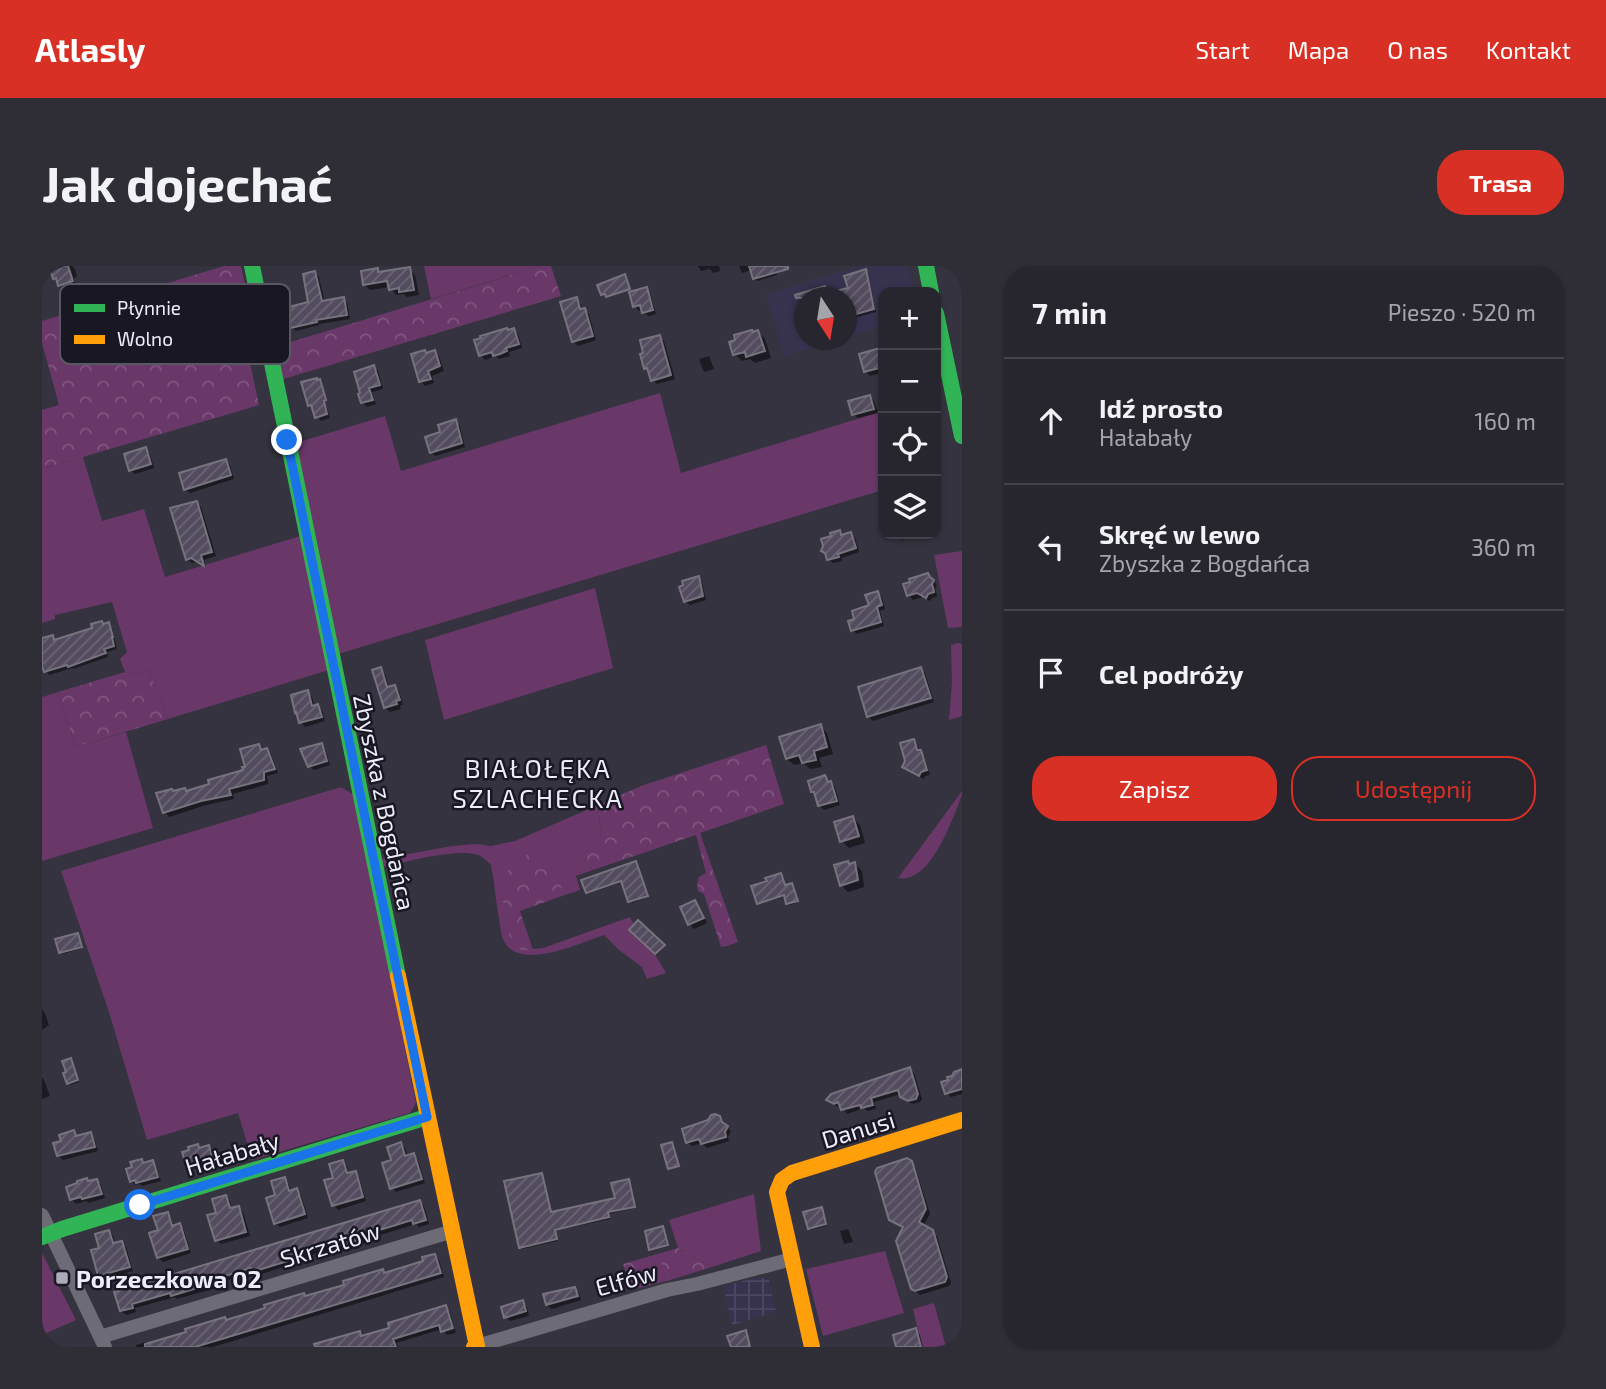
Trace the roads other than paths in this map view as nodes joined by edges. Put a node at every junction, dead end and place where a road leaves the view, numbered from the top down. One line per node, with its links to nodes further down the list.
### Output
1 (252, 266): 3 (street, Zbyszka z Bogdańca)
2 (926, 266): 4 (street)
3 (256, 284)
4 (930, 287)
5 (941, 337): 7 (street)
6 (272, 364): 8 (street, Zbyszka z Bogdańca)
7 (962, 436)
8 (427, 1117): 11 (street, Zbyszka z Bogdańca); 12 (street, Hałabały)
9 (962, 1120): 13 (street, Danusi)
10 (42, 1215): 12 (street)
11 (453, 1231): 14 (street, Skrzatów); 15 (street, Zbyszka z Bogdańca)
12 (46, 1235): 14 (street)
13 (792, 1259): 15 (street, Elfów); 16 (street)
14 (102, 1342)
15 (476, 1347)
16 (812, 1347)

